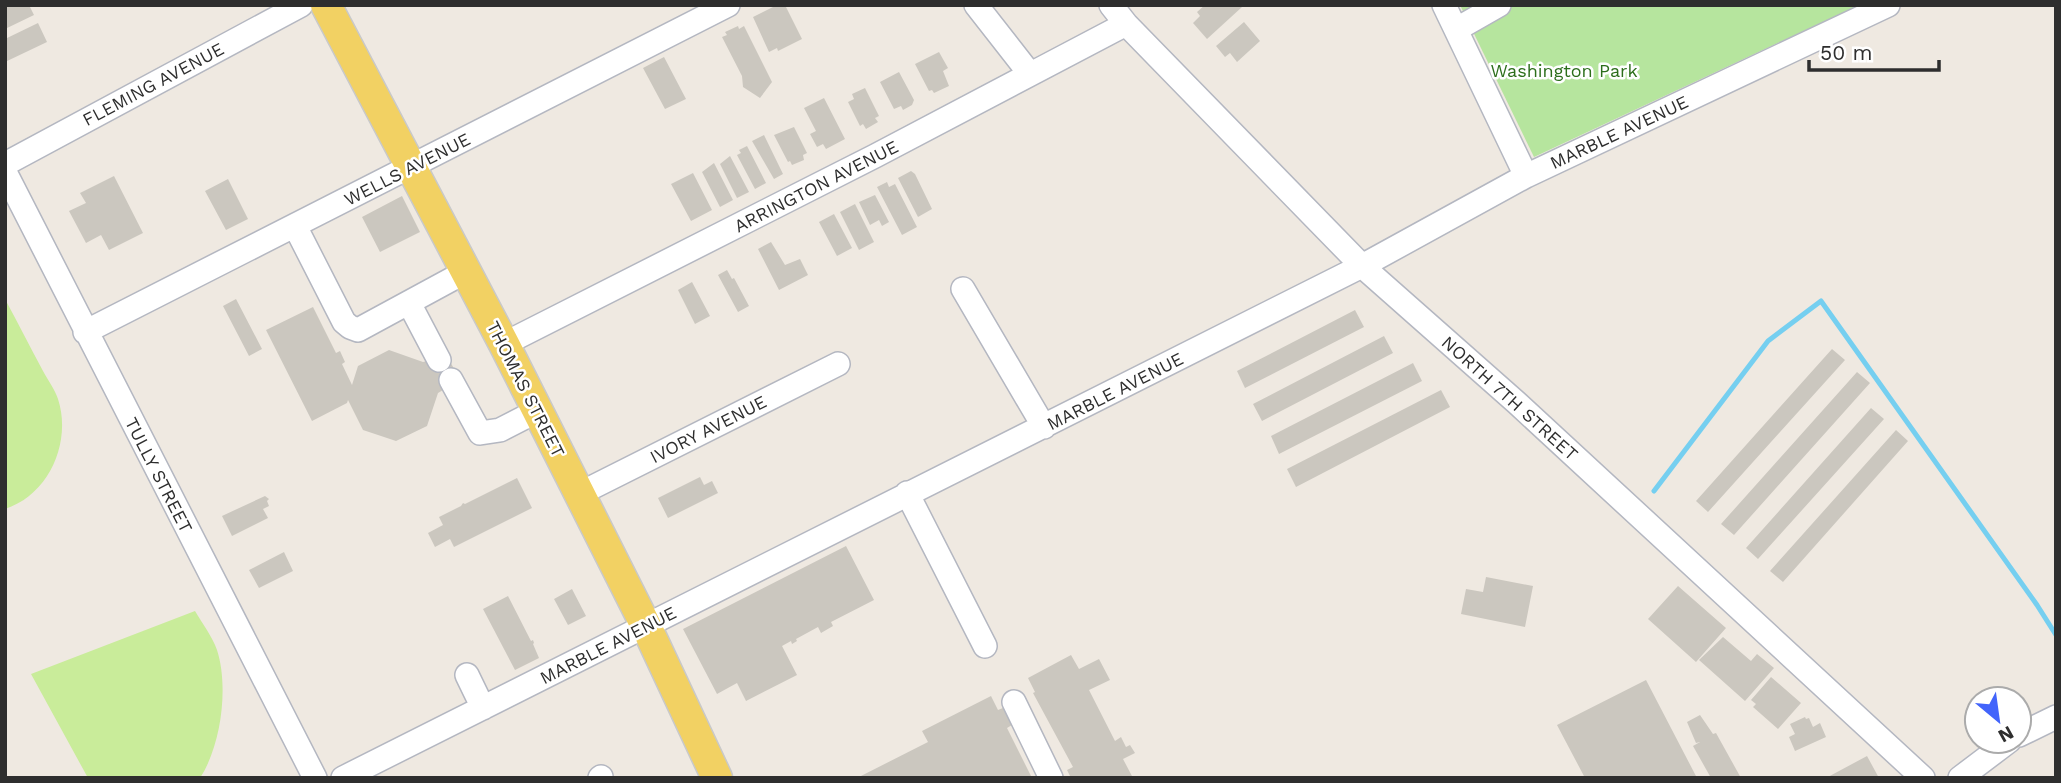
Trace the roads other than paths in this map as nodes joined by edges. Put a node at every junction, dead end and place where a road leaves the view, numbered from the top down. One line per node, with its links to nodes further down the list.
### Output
1 (301, 5): 12 (street, FLEMING AVENUE)
2 (326, 5): 13 (main road, THOMAS STREET)
3 (728, 5): 13 (street, WELLS AVENUE)
4 (976, 5): 11 (street)
5 (1111, 5): 9 (street, NORTH 7TH STREET)
6 (1444, 5): 10 (street)
7 (1499, 5): 10 (street)
8 (1888, 5): 15 (street, MARBLE AVENUE)
9 (1126, 24): 11 (street, ARRINGTON AVENUE); 17 (street, NORTH 7TH STREET)
10 (1457, 29): 15 (street)
11 (1030, 74): 22 (street, ARRINGTON AVENUE)
12 (5, 164)
13 (410, 168): 16 (street, WELLS AVENUE); 18 (main road, THOMAS STREET)
14 (5, 172): 21 (street, TULLY STREET)
15 (1525, 176): 17 (street, MARBLE AVENUE)
16 (295, 226): 20 (street); 21 (street, WELLS AVENUE)
17 (1362, 266): 25 (street, MARBLE AVENUE); 40 (street, NORTH 7TH STREET)
18 (465, 272): 20 (street); 22 (main road, THOMAS STREET)
19 (963, 289): 25 (street)
20 (409, 303): 24 (street)
21 (85, 332): 36 (street, TULLY STREET)
22 (504, 344): 24 (main road, THOMAS STREET)
23 (838, 364): 27 (street, IVORY AVENUE)
24 (537, 411): 27 (main road, THOMAS STREET)
25 (1044, 427): 26 (street, MARBLE AVENUE)
26 (907, 493): 28 (street, MARBLE AVENUE); 29 (street)
27 (579, 494): 28 (main road, THOMAS STREET)
28 (646, 626): 32 (street, MARBLE AVENUE); 38 (main road, THOMAS STREET)
29 (985, 646)
30 (467, 675): 32 (street)
31 (1014, 702): 39 (street)
32 (483, 708): 37 (street, MARBLE AVENUE)
33 (2056, 717): 34 (street)
34 (2033, 728)
35 (1990, 755): 41 (street)
36 (314, 778)
37 (343, 778)
38 (717, 778)
39 (1051, 778)
40 (1923, 778)
41 (1960, 778)

